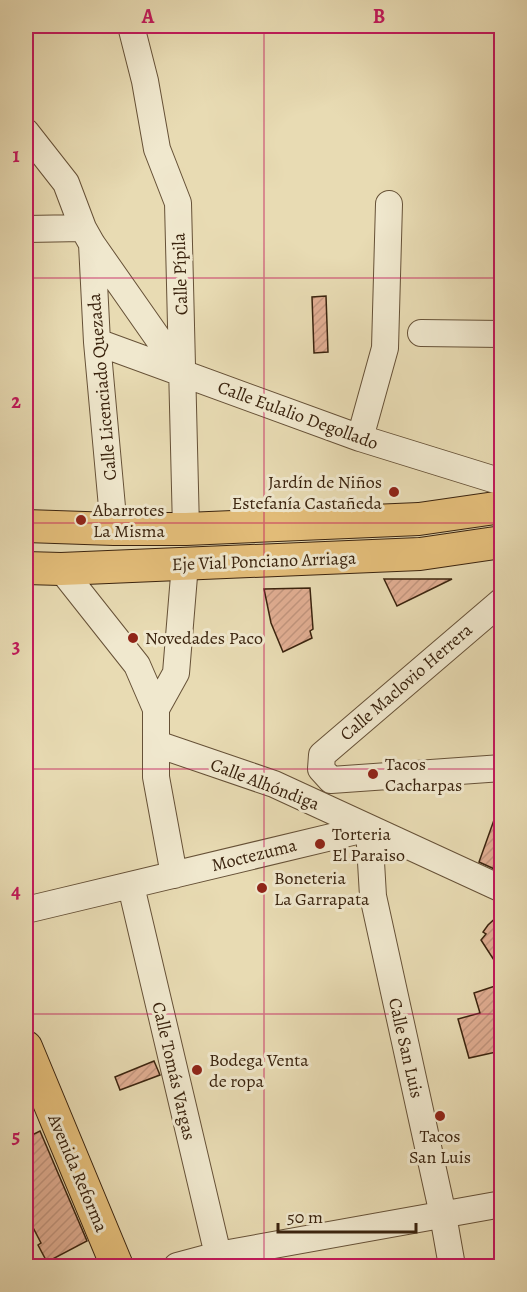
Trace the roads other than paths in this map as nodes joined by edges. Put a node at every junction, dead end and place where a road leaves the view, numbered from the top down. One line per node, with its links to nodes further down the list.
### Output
1 (131, 26): 9 (street, Calle Pípila)
2 (26, 132): 5 (street, Calle Licenciado Quezada)
3 (389, 204): 10 (street)
4 (26, 229): 5 (street)
5 (88, 236): 8 (street, Calle Licenciado Quezada); 9 (street, Calle Licenciado Quezada)
6 (421, 333): 7 (street)
7 (501, 334)
8 (97, 342): 9 (street, Calle Eulalio Degollado); 15 (street, Calle Licenciado Quezada)
9 (183, 374): 10 (street, Calle Eulalio Degollado); 14 (street, Calle Pípila)
10 (360, 438): 11 (street, Calle Eulalio Degollado)
11 (501, 482)
12 (501, 507): 14 (main road, Eje Vial Ponciano Arriaga)
13 (26, 526): 15 (main road, Eje Vial Ponciano Arriaga)
14 (186, 529): 15 (main road, Eje Vial Ponciano Arriaga)
15 (114, 530)
16 (501, 542): 17 (main road, Eje Vial Ponciano Arriaga)
17 (185, 564): 19 (main road, Eje Vial Ponciano Arriaga); 21 (street)
18 (26, 568): 19 (main road, Eje Vial Ponciano Arriaga)
19 (61, 569): 21 (street)
20 (501, 601): 24 (street, Calle Maclovio Herrera)
21 (156, 710): 22 (street)
22 (157, 744): 25 (street, Calle Alhóndiga); 27 (street)
23 (501, 768): 24 (street)
24 (321, 769): 25 (street)
25 (274, 784): 26 (street, Calle Alhóndiga)
26 (369, 828): 27 (street, Moctezuma); 29 (street, Calle Alhóndiga); 33 (street, Calle San Luis)
27 (174, 875): 28 (street)
28 (131, 886): 30 (street); 34 (street, Calle Tomás Vargas)
29 (501, 889)
30 (26, 910)
31 (26, 1047): 35 (main road, Avenida Reforma)
32 (501, 1204): 33 (street)
33 (444, 1215): 34 (street); 37 (street, Calle San Luis)
34 (218, 1255): 36 (street)
35 (117, 1266)
36 (177, 1266)
37 (452, 1266)

